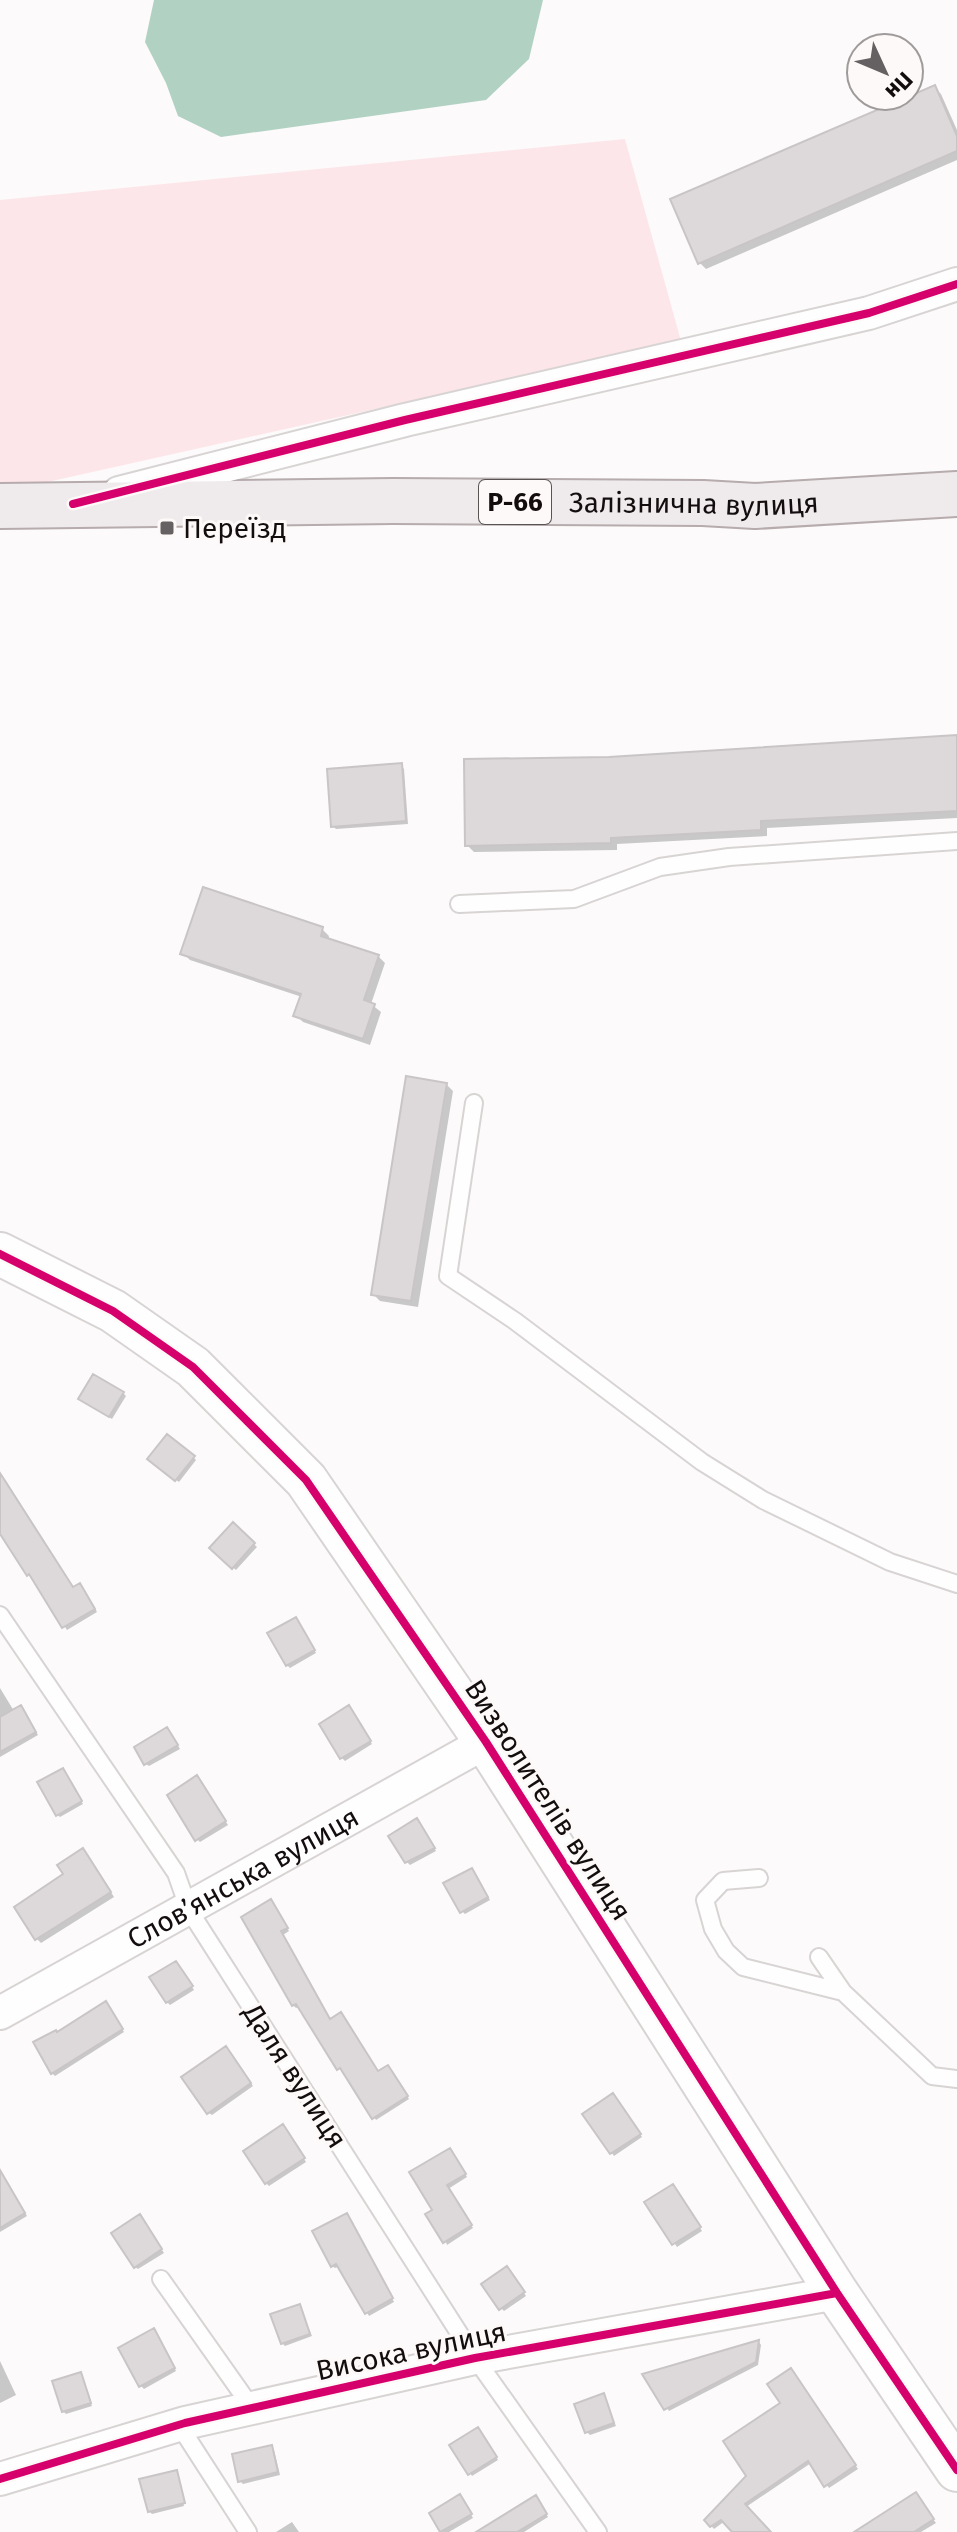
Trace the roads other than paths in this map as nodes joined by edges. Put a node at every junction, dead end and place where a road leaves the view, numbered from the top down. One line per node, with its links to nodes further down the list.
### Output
1 (957, 284): 3 (street)
2 (957, 494): 3 (main road, Залізнична вулиця / Р-66)
3 (73, 504): 4 (main road, Залізнична вулиця / Р-66)
4 (0, 506)
5 (957, 841): 6 (lane)
6 (459, 904)
7 (474, 1103): 9 (lane)
8 (0, 1254): 11 (street, Визволителів вулиця)
9 (957, 1584)
10 (0, 1615): 13 (lane, Даля вулиця)
11 (486, 1742): 13 (street, Слов’янська вулиця); 19 (street, Визволителів вулиця)
12 (759, 1878): 15 (lane)
13 (189, 1910): 16 (street, Слов’янська вулиця); 20 (lane, Даля вулиця)
14 (819, 1957): 15 (lane)
15 (843, 1992): 17 (lane)
16 (0, 2013)
17 (957, 2079)
18 (161, 2279): 21 (lane)
19 (837, 2293): 20 (street, Висока вулиця); 23 (street, Визволителів вулиця)
20 (475, 2358): 21 (street, Висока вулиця); 26 (lane, Даля вулиця)
21 (252, 2408): 22 (street, Висока вулиця)
22 (179, 2425): 24 (street, Висока вулиця); 25 (lane)
23 (957, 2470)
24 (0, 2479)
25 (248, 2532)
26 (598, 2532)

